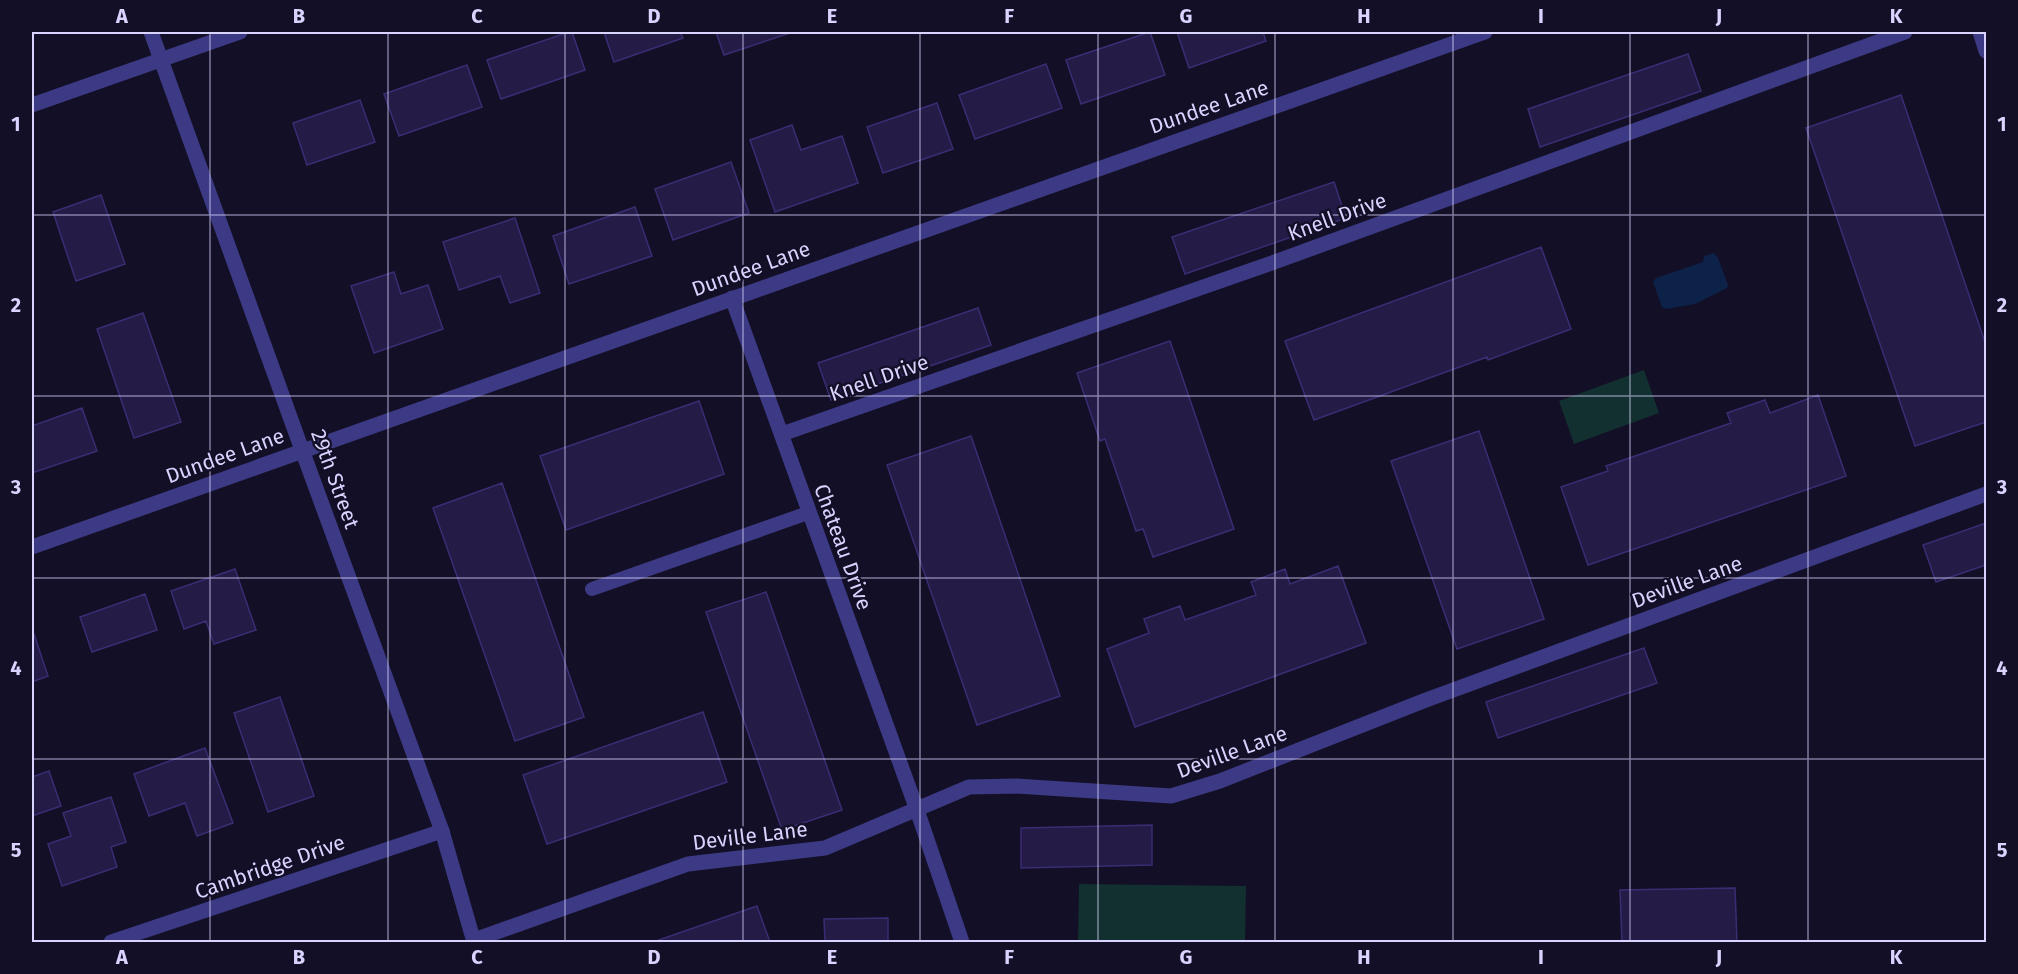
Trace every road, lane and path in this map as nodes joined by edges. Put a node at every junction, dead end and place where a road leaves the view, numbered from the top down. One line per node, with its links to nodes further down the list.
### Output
1 (151, 32): 7 (street, 29th Street)
2 (240, 32): 7 (street)
3 (1485, 32): 9 (street, Dundee Lane)
4 (1905, 32): 10 (street, Knell Drive)
5 (1980, 32): 6 (street)
6 (1986, 51)
7 (161, 59): 8 (street); 11 (street, 29th Street)
8 (32, 105)
9 (732, 298): 10 (street, Chateau Drive); 11 (street, Dundee Lane)
10 (782, 434): 13 (street, Chateau Drive)
11 (302, 450): 14 (street, Dundee Lane); 17 (street, 29th Street)
12 (1986, 494): 16 (street, Deville Lane)
13 (808, 513): 15 (lane); 16 (street, Chateau Drive)
14 (32, 547)
15 (592, 589)
16 (917, 810): 18 (street, Deville Lane); 20 (street, Chateau Drive)
17 (442, 831): 18 (street, 29th Street); 19 (street, Cambridge Drive)
18 (474, 941)
19 (111, 942)
20 (962, 942)

